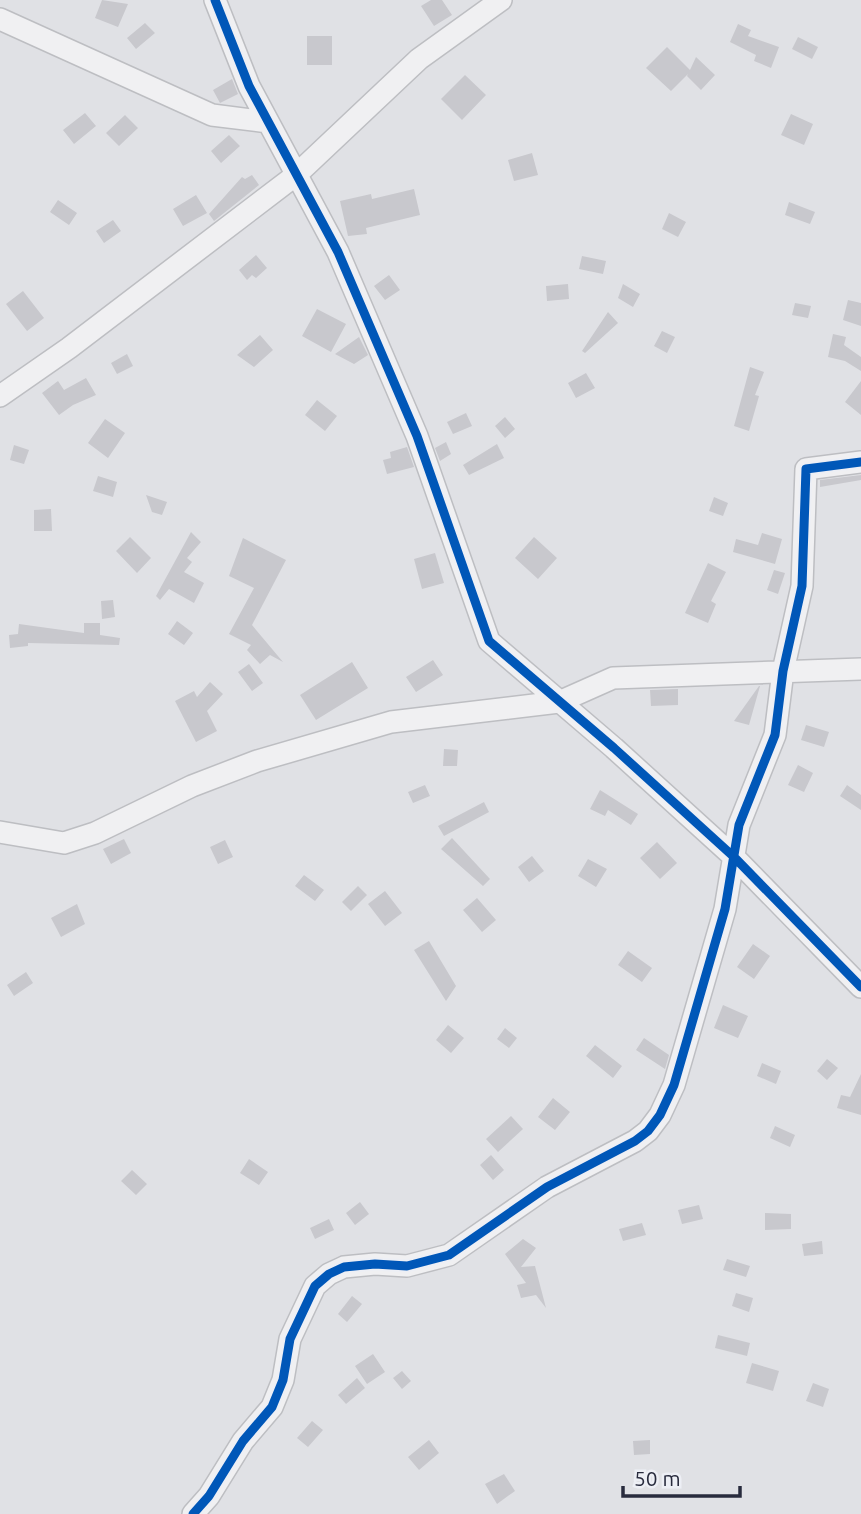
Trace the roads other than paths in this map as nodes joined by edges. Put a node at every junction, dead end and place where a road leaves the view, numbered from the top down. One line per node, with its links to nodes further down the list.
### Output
1 (215, 0): 4 (street)
2 (494, 2): 5 (street)
3 (0, 19): 4 (street)
4 (268, 122): 5 (street)
5 (296, 175): 6 (street); 10 (street)
6 (0, 396)
7 (861, 462): 9 (street)
8 (861, 670): 9 (street)
9 (783, 671): 10 (street); 12 (street)
10 (559, 702): 11 (street); 12 (street)
11 (0, 832)
12 (734, 857): 13 (street); 14 (street)
13 (861, 987)
14 (193, 1514)

